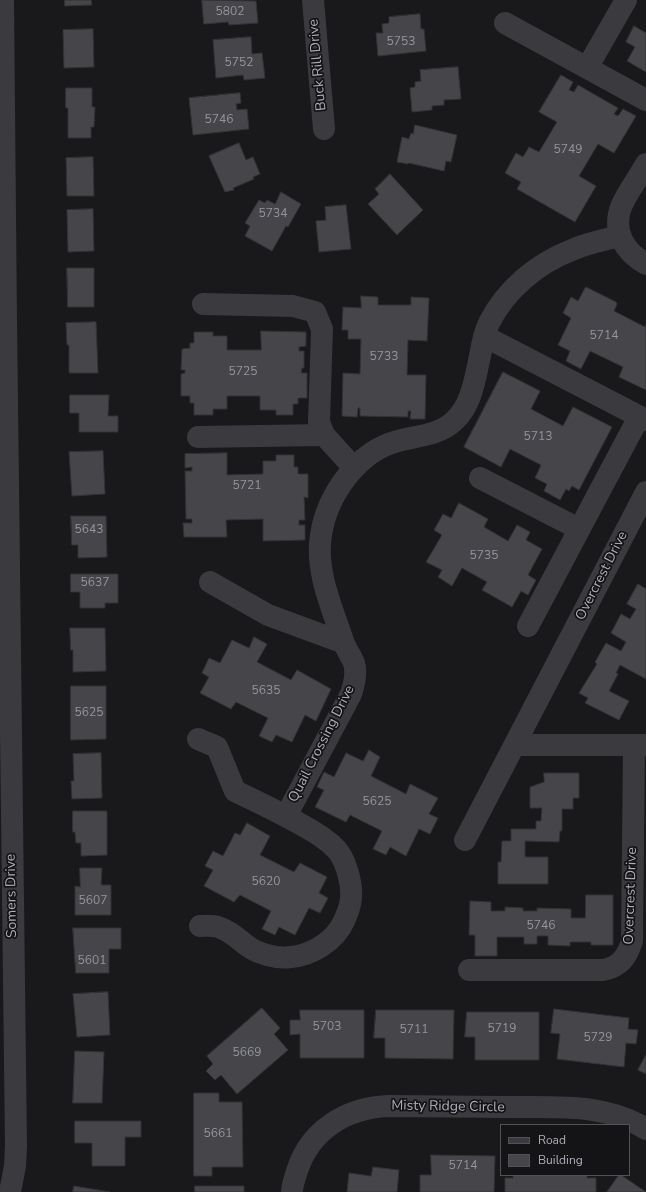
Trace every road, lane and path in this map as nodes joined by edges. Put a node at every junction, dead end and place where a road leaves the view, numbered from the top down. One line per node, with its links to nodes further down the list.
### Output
1 (3, 0): 20 (street, Somers Drive)
2 (313, 0): 7 (street, Buck Rill Drive)
3 (626, 0): 5 (street)
4 (505, 23): 5 (street)
5 (587, 68): 6 (street)
6 (646, 100)
7 (324, 129)
8 (646, 164): 9 (street)
9 (620, 236): 10 (street); 12 (street, Quail Crossing Drive)
10 (646, 264)
11 (203, 304): 14 (street)
12 (484, 336): 13 (street); 16 (street, Quail Crossing Drive)
13 (642, 419): 19 (street)
14 (324, 435): 15 (street); 16 (street)
15 (198, 437)
16 (354, 468): 23 (street, Quail Crossing Drive)
17 (480, 478): 19 (street)
18 (646, 492): 25 (street, Overcrest Drive)
19 (579, 529): 22 (street)
20 (5, 550): 29 (street, Somers Drive)
21 (210, 582): 23 (street)
22 (528, 626)
23 (344, 643): 27 (street, Quail Crossing Drive)
24 (198, 739): 27 (street)
25 (515, 745): 26 (street, Overcrest Drive); 28 (street, Overcrest Drive)
26 (640, 746): 31 (street, Overcrest Drive)
27 (286, 816): 30 (street)
28 (465, 840)
29 (6, 841): 33 (street, Somers Drive)
30 (200, 926)
31 (469, 970)
32 (646, 1130): 34 (street, Misty Ridge Circle)
33 (10, 1192)
34 (292, 1192)

